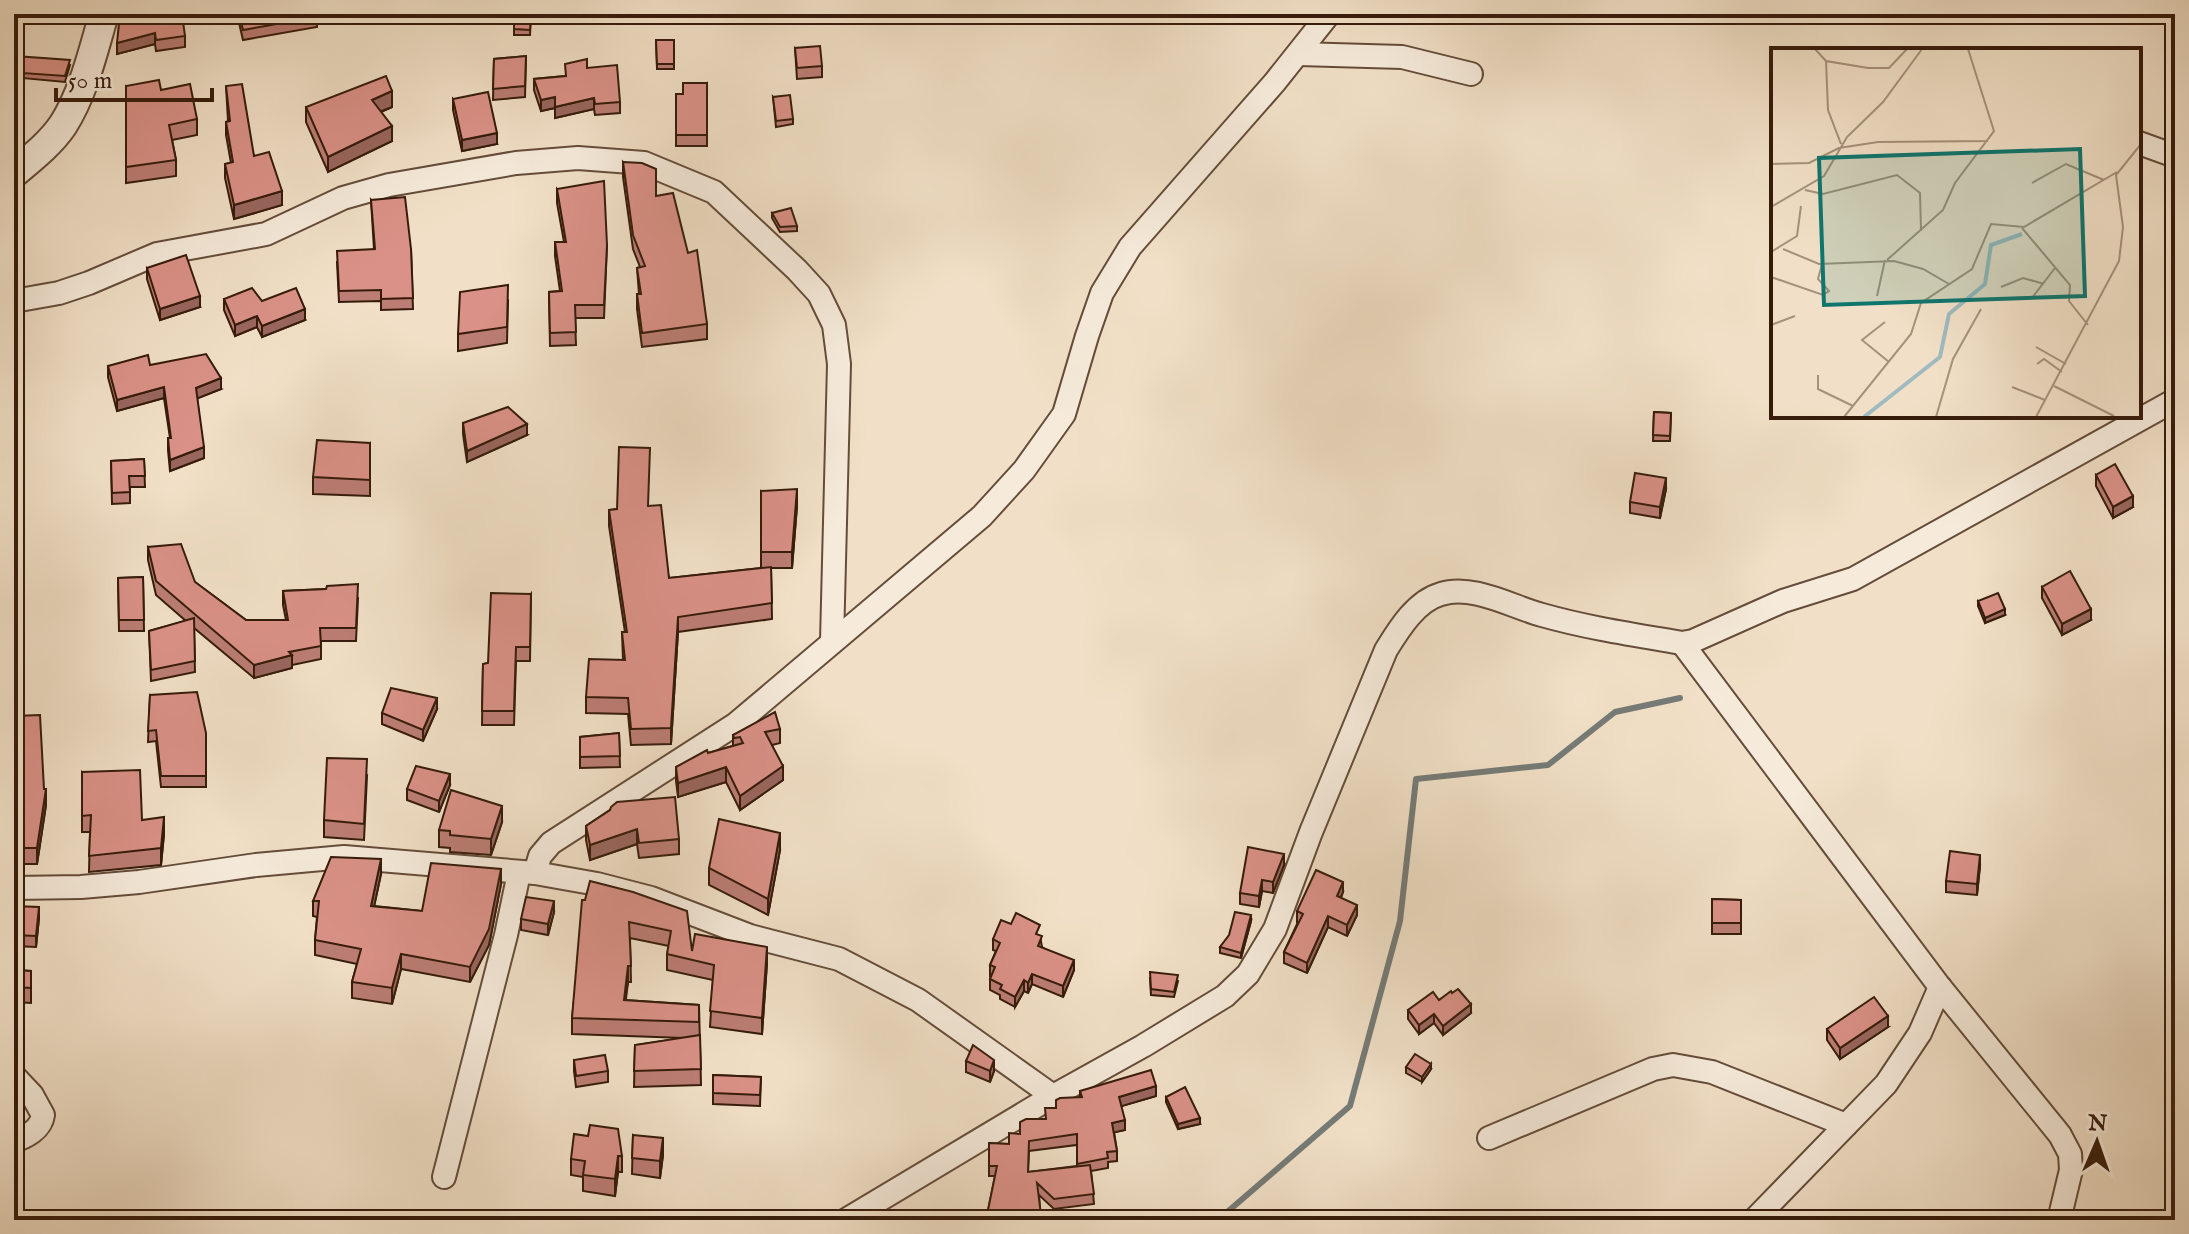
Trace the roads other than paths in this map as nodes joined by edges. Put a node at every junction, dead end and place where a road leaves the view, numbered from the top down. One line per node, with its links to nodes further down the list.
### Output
1 (104, 14): 7 (street)
2 (1329, 14): 3 (street)
3 (1299, 54): 4 (street); 10 (street)
4 (1471, 74)
5 (2141, 144): 6 (street)
6 (2175, 156)
7 (14, 173)
8 (14, 301): 10 (street)
9 (2175, 400): 11 (street)
10 (832, 641): 12 (street)
11 (1682, 643): 14 (street); 16 (street)
12 (527, 873): 13 (street); 16 (street); 20 (street)
13 (14, 888)
14 (1940, 987): 17 (street); 23 (street)
15 (14, 1076): 19 (street)
16 (1053, 1096): 21 (street)
17 (1846, 1125): 18 (street); 22 (street)
18 (1489, 1138)
19 (14, 1141)
20 (444, 1177)
21 (846, 1220)
22 (1754, 1220)
23 (2059, 1220)

